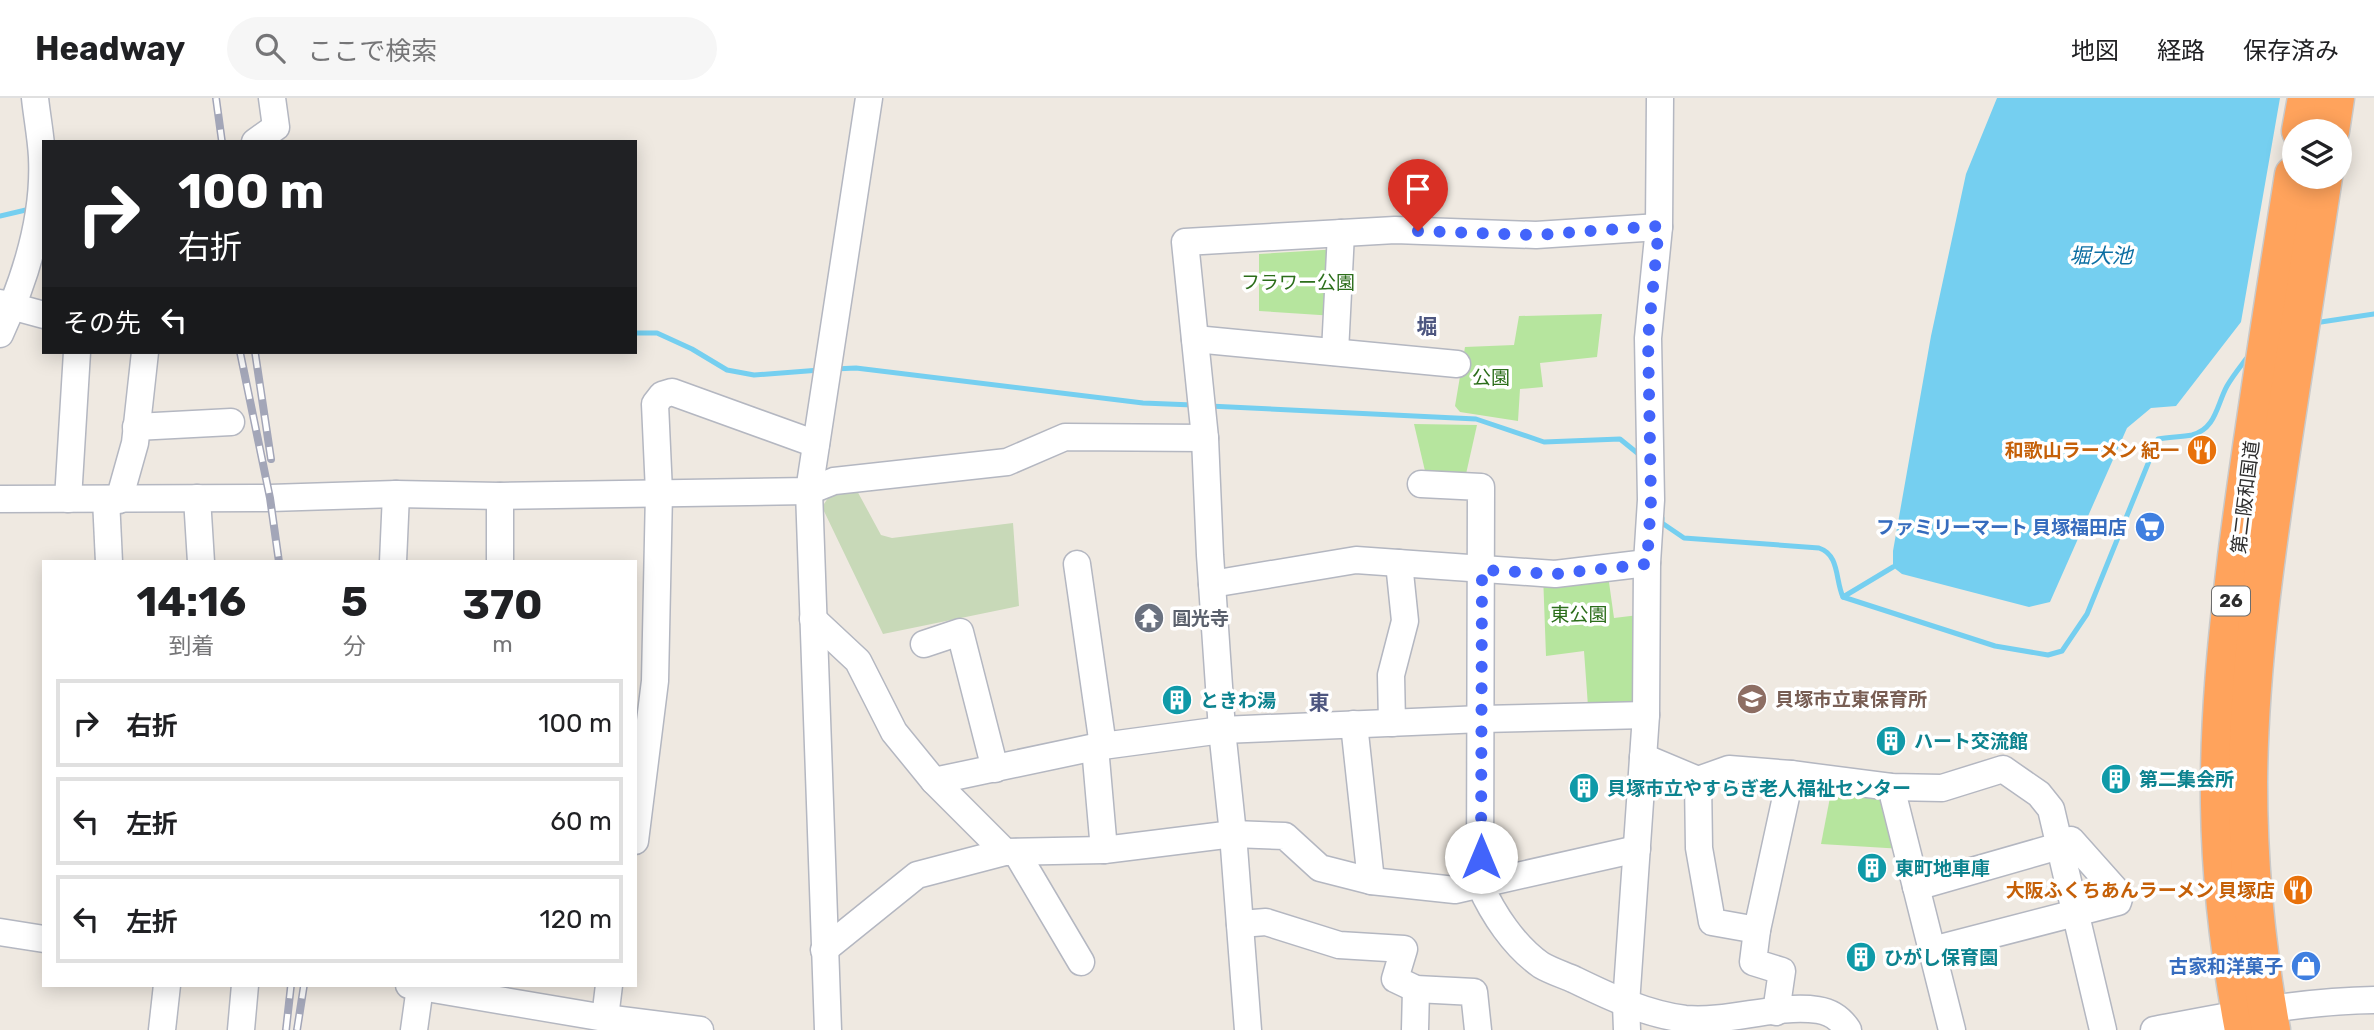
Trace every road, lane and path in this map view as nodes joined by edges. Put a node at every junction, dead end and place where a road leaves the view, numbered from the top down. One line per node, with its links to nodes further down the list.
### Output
1 (35, 98): 14 (street)
2 (272, 98): 9 (street)
3 (869, 98): 25 (street)
4 (1660, 98): 12 (street)
5 (2307, 98): 7 (highway)
6 (2335, 98): 8 (highway)
7 (2303, 119)
8 (2332, 119)
9 (258, 140)
10 (2292, 189): 85 (highway, 第二阪和国道 / 26)
11 (2321, 189): 85 (highway, 第二阪和国道 / 26)
12 (1659, 226): 13 (street); 41 (street)
13 (1340, 233): 17 (street); 18 (street)
14 (7, 304): 15 (street); 16 (street)
15 (42, 314)
16 (0, 334)
17 (1195, 339): 18 (street); 24 (street)
18 (1335, 352): 21 (street)
19 (78, 354): 33 (street)
20 (145, 354): 23 (street)
21 (1457, 364)
22 (231, 422): 23 (street)
23 (136, 427): 34 (street)
24 (1205, 438): 27 (street); 43 (street)
25 (816, 444): 27 (street); 28 (street)
26 (1421, 484): 42 (street)
27 (809, 491): 28 (street); 44 (street)
28 (659, 492): 30 (street); 58 (street)
29 (396, 494): 30 (street); 31 (street); 37 (street)
30 (500, 496): 38 (street)
31 (197, 498): 34 (street); 36 (street)
32 (0, 499): 33 (street)
33 (68, 499): 34 (street)
34 (112, 499): 35 (street)
35 (109, 560)
36 (201, 560)
37 (393, 560)
38 (500, 560)
39 (1399, 563): 42 (street); 43 (street); 48 (street)
40 (1077, 564): 51 (street)
41 (1647, 564): 42 (street); 46 (street)
42 (1482, 570): 47 (street)
43 (1212, 584): 50 (street)
44 (813, 619): 56 (street); 72 (street)
45 (924, 644): 53 (street)
46 (1646, 715): 47 (street); 52 (street)
47 (1482, 719): 48 (street); 65 (street)
48 (1392, 723): 49 (street)
49 (1354, 724): 50 (street); 64 (street)
50 (1222, 730): 51 (street); 59 (street)
51 (1099, 747): 53 (street); 62 (street)
52 (1643, 757): 55 (street); 61 (street)
53 (995, 769): 56 (street)
54 (1791, 774): 55 (street); 57 (street); 69 (street)
55 (1699, 780): 69 (street)
56 (934, 781): 63 (street)
57 (1891, 787): 60 (street); 66 (street)
58 (637, 825)
59 (1233, 834): 62 (street); 64 (street); 68 (street)
60 (2059, 846): 66 (street); 67 (street); 67 (street)
61 (1637, 849): 65 (street); 83 (street)
62 (1104, 850): 63 (street)
63 (1011, 852): 72 (street); 74 (street)
64 (1371, 881): 65 (street)
65 (1480, 885): 83 (street)
66 (1916, 887): 73 (street)
67 (2075, 914): 73 (street); 96 (street)
68 (1240, 925): 80 (street); 91 (street)
69 (1757, 930): 82 (street)
70 (0, 932): 71 (street)
71 (42, 939)
72 (824, 950): 90 (street)
73 (1932, 950): 95 (street)
74 (1080, 962)
75 (167, 987): 86 (street)
76 (245, 987): 87 (street)
77 (414, 987): 88 (street)
78 (420, 987): 84 (street)
79 (609, 987): 84 (street)
80 (1416, 989): 92 (street); 93 (street)
81 (2374, 1000): 85 (street)
82 (1776, 1012): 83 (street); 94 (street)
83 (1626, 1017)
84 (605, 1018): 89 (street)
85 (2256, 1021): 97 (street)
86 (162, 1030)
87 (241, 1030)
88 (414, 1030)
89 (700, 1030)
90 (828, 1030)
91 (1248, 1030)
92 (1415, 1030)
93 (1478, 1030)
94 (1847, 1030)
95 (1951, 1030)
96 (2103, 1030)
97 (2154, 1030)

